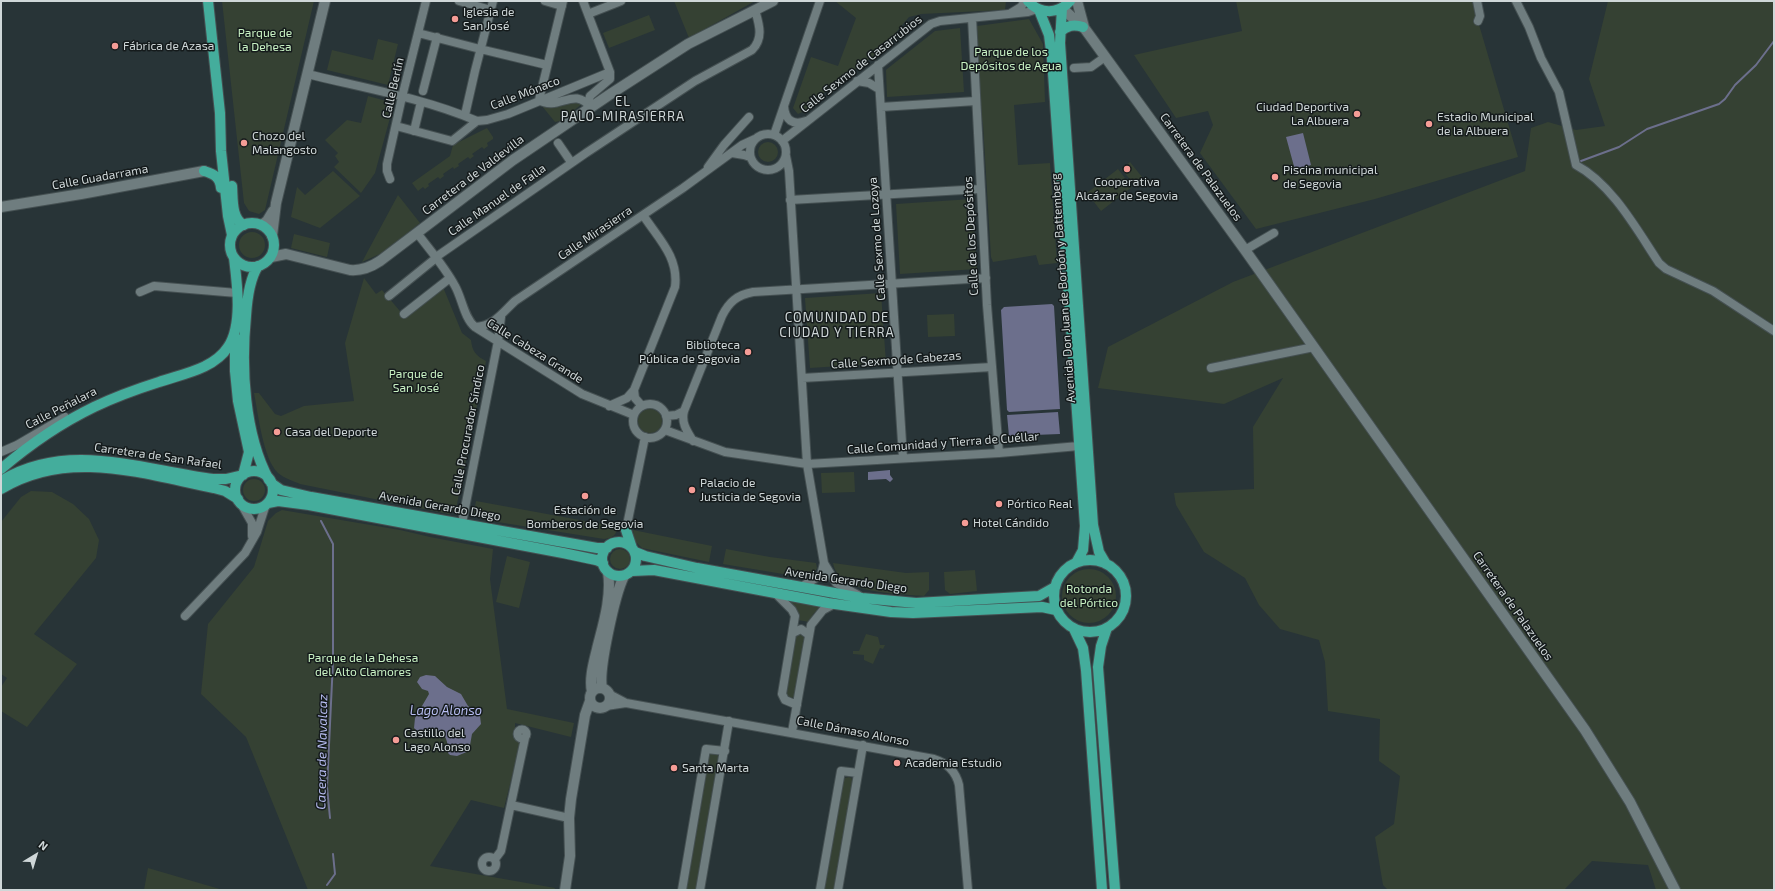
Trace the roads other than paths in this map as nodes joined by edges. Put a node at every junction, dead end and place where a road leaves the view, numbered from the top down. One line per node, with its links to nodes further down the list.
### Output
1 (208, 1): 46 (main road)
2 (325, 1): 35 (street)
3 (426, 1): 26 (street, Calle Berlín)
4 (459, 1): 19 (street)
5 (493, 1): 19 (street)
6 (545, 1): 16 (street)
7 (584, 1): 21 (street)
8 (621, 1): 21 (street)
9 (773, 1): 20 (street, Carretera de Valdevilla)
10 (820, 1): 43 (street)
11 (1026, 1): 18 (main road); 22 (street)
12 (1070, 1): 17 (main road)
13 (1077, 1): 25 (street)
14 (1476, 1): 24 (street)
15 (1516, 1): 97 (street)
16 (562, 3): 31 (street)
17 (1062, 8): 18 (main road); 25 (street, Carretera de Palazuelos); 27 (main road, Avenida Don Juan de Borbón y Battemberg)
18 (1038, 9): 22 (street, Calle Sexmo de Casarrubios); 114 (main road, Avenida Don Juan de Borbón y Battemberg)
19 (491, 10): 29 (street)
20 (755, 10): 45 (street, Carretera de Valdevilla); 62 (street, Calle Manuel de Falla)
21 (588, 14): 34 (street)
22 (1009, 14): 23 (street, Calle Sexmo de Casarrubios)
23 (972, 18): 32 (street, Calle Sexmo de Casarrubios); 41 (street, Calle de los Depósitos)
24 (1479, 19)
25 (1084, 28): 27 (main road); 30 (street, Carretera de Palazuelos)
26 (418, 32): 28 (street); 39 (street, Calle Berlín)
27 (1060, 32): 133 (main road, Avenida Don Juan de Borbón y Battemberg)
28 (437, 37): 29 (street); 38 (street)
29 (480, 49): 31 (street); 47 (street)
30 (1105, 57): 33 (street); 80 (street, Carretera de Palazuelos)
31 (547, 65): 40 (street)
32 (878, 65): 36 (street, Calle Sexmo de Casarrubios); 37 (street, Calle Sexmo de Lozoya)
33 (1074, 68)
34 (610, 72): 40 (street, Calle Mónaco); 45 (street)
35 (307, 74): 39 (street); 71 (street)
36 (858, 81): 37 (street); 49 (street, Calle Sexmo de Casarrubios)
37 (879, 89): 44 (street, Calle Sexmo de Lozoya)
38 (423, 91)
39 (402, 97): 42 (street); 51 (street, Calle Berlín)
40 (539, 100): 45 (street); 50 (street, Calle Mónaco)
41 (976, 101): 44 (street); 68 (street, Calle de los Depósitos)
42 (420, 102): 47 (street); 53 (street)
43 (784, 105): 49 (street); 54 (street)
44 (881, 107): 69 (street, Calle Sexmo de Lozoya)
45 (591, 108): 52 (street, Carretera de Valdevilla)
46 (220, 113): 63 (main road); 74 (main road)
47 (465, 116): 50 (street)
48 (748, 117): 65 (street, Calle Mirasierra)
49 (809, 120): 57 (street, Calle Sexmo de Casarrubios)
50 (477, 121): 53 (street, Calle Mónaco)
51 (396, 126): 53 (street); 66 (street, Calle Berlín)
52 (559, 128): 55 (street, Carretera de Valdevilla); 58 (street)
53 (414, 131)
54 (774, 135): 56 (street); 57 (street)
55 (544, 139): 58 (street, Carretera de Valdevilla); 76 (street, Carretera de Valdevilla)
56 (755, 139): 59 (street, Calle Mirasierra); 61 (street)
57 (782, 142): 60 (street)
58 (558, 143): 62 (street)
59 (732, 153): 61 (street); 65 (street, Calle Mirasierra)
60 (786, 156): 64 (street); 67 (street)
61 (750, 157): 64 (street)
62 (571, 162): 84 (street, Calle Manuel de Falla)
63 (213, 167): 72 (street, Calle Guadarrama); 74 (main road); 74 (main road)
64 (776, 169): 67 (street)
65 (706, 171): 73 (street, Calle Mirasierra)
66 (390, 180)
67 (789, 184): 70 (street)
68 (981, 189): 69 (street); 87 (street, Calle de los Depósitos)
69 (886, 195): 70 (street); 88 (street, Calle Sexmo de Lozoya)
70 (790, 200): 89 (street)
71 (276, 203): 75 (street); 78 (street)
72 (1, 207)
73 (643, 215): 94 (street, Calle Mirasierra); 104 (street)
74 (237, 222): 75 (main road); 83 (main road)
75 (262, 226): 78 (main road)
76 (417, 233): 81 (street, Carretera de Valdevilla); 84 (street, Calle Cabeza Grande)
77 (1274, 233): 80 (street)
78 (272, 236): 79 (main road)
79 (274, 246): 81 (street); 82 (main road)
80 (1246, 249): 99 (street, Carretera de Palazuelos)
81 (286, 254): 82 (street)
82 (271, 257): 85 (main road)
83 (234, 258): 85 (main road); 91 (main road)
84 (436, 258): 86 (street, Calle Cabeza Grande); 92 (street, Calle Manuel de Falla)
85 (258, 266): 122 (main road)
86 (450, 278): 93 (street); 96 (street, Calle Cabeza Grande)
87 (986, 278): 88 (street); 100 (street, Calle de los Depósitos)
88 (892, 284): 89 (street); 102 (street, Calle Sexmo de Lozoya)
89 (796, 289): 103 (street); 108 (street)
90 (140, 292): 91 (street)
91 (237, 293): 95 (main road)
92 (389, 296)
93 (404, 314)
94 (501, 317): 96 (street, Calle Mirasierra); 98 (street)
95 (236, 321): 105 (main road); 120 (main road)
96 (475, 327): 98 (street, Calle Cabeza Grande)
97 (1774, 331)
98 (498, 342): 106 (street, Calle Cabeza Grande); 126 (street, Calle Procurador Síndico)
99 (1314, 347): 101 (street); 171 (street, Carretera de Palazuelos)
100 (992, 367): 102 (street, Calle Sexmo de Cabezas); 116 (street, Calle de los Depósitos)
101 (1211, 368)
102 (898, 371): 103 (street, Calle Sexmo de Cabezas); 117 (street, Calle Sexmo de Lozoya)
103 (802, 378): 118 (street)
104 (634, 390): 106 (street); 107 (street)
105 (134, 391): 115 (street, Calle Peñalara); 119 (main road)
106 (609, 406): 109 (street, Calle Cabeza Grande)
107 (642, 406): 109 (street); 110 (street)
108 (684, 411): 110 (street); 113 (street)
109 (634, 415): 112 (street)
110 (666, 416): 111 (street)
111 (665, 430): 112 (street); 113 (street, Calle Comunidad y Tierra de Cuéllar)
112 (645, 437): 127 (street)
113 (693, 441): 118 (street, Calle Comunidad y Tierra de Cuéllar)
114 (1079, 446): 116 (street, Calle Comunidad y Tierra de Cuéllar); 132 (main road, Avenida Don Juan de Borbón y Battemberg)
115 (1, 452)
116 (999, 452): 117 (street, Calle Comunidad y Tierra de Cuéllar)
117 (903, 458): 118 (street, Calle Comunidad y Tierra de Cuéllar)
118 (808, 464): 131 (street)
119 (1, 469)
120 (243, 475): 121 (main road, Carretera de San Rafael); 122 (main road); 124 (main road)
121 (1, 480)
122 (270, 482): 125 (main road); 126 (main road, Avenida Gerardo Diego)
123 (1, 489): 124 (main road, Carretera de San Rafael)
124 (239, 501): 125 (main road); 128 (street)
125 (267, 503): 128 (street); 134 (main road, Avenida Gerardo Diego)
126 (462, 523): 129 (main road, Avenida Gerardo Diego)
127 (626, 530): 129 (main road); 130 (main road)
128 (252, 540): 142 (street)
129 (611, 545): 130 (main road); 134 (main road)
130 (633, 550): 135 (main road); 136 (main road, Avenida Gerardo Diego)
131 (824, 563): 136 (street); 139 (street)
132 (1076, 563): 133 (main road); 137 (main road)
133 (1106, 564): 143 (main road)
134 (605, 568): 135 (main road); 147 (street)
135 (628, 573): 138 (main road, Avenida Gerardo Diego); 147 (street)
136 (801, 587): 139 (main road, Avenida Gerardo Diego)
137 (1055, 587): 139 (main road, Avenida Gerardo Diego); 141 (main road)
138 (775, 593): 140 (main road, Avenida Gerardo Diego); 145 (street)
139 (862, 598)
140 (835, 604): 141 (main road, Avenida Gerardo Diego); 146 (street)
141 (1056, 610): 144 (main road)
142 (185, 616)
143 (1107, 628): 144 (main road); 170 (main road)
144 (1074, 629): 160 (main road)
145 (793, 633): 146 (street); 149 (street)
146 (809, 635): 149 (street)
147 (598, 694): 148 (street, Calle Dámaso Alonso); 150 (street); 150 (street); 152 (street)
148 (626, 703): 150 (street, Calle Dámaso Alonso); 151 (street, Calle Dámaso Alonso)
149 (797, 705): 153 (street)
150 (603, 707): 152 (street)
151 (729, 721): 153 (street, Calle Dámaso Alonso); 156 (street)
152 (584, 726): 159 (street)
153 (792, 732): 155 (street, Calle Dámaso Alonso)
154 (525, 738): 158 (street)
155 (863, 745): 157 (street); 167 (street, Calle Dámaso Alonso)
156 (725, 752): 163 (street); 164 (street)
157 (858, 773): 165 (street); 166 (street)
158 (511, 805): 159 (street); 161 (street)
159 (569, 818): 162 (street)
160 (1099, 847): 168 (street); 169 (main road)
161 (495, 859)
162 (565, 890)
163 (682, 890)
164 (700, 890)
165 (820, 890)
166 (838, 890)
167 (968, 890)
168 (1098, 890)
169 (1102, 890)
170 (1115, 890)
171 (1675, 890)

